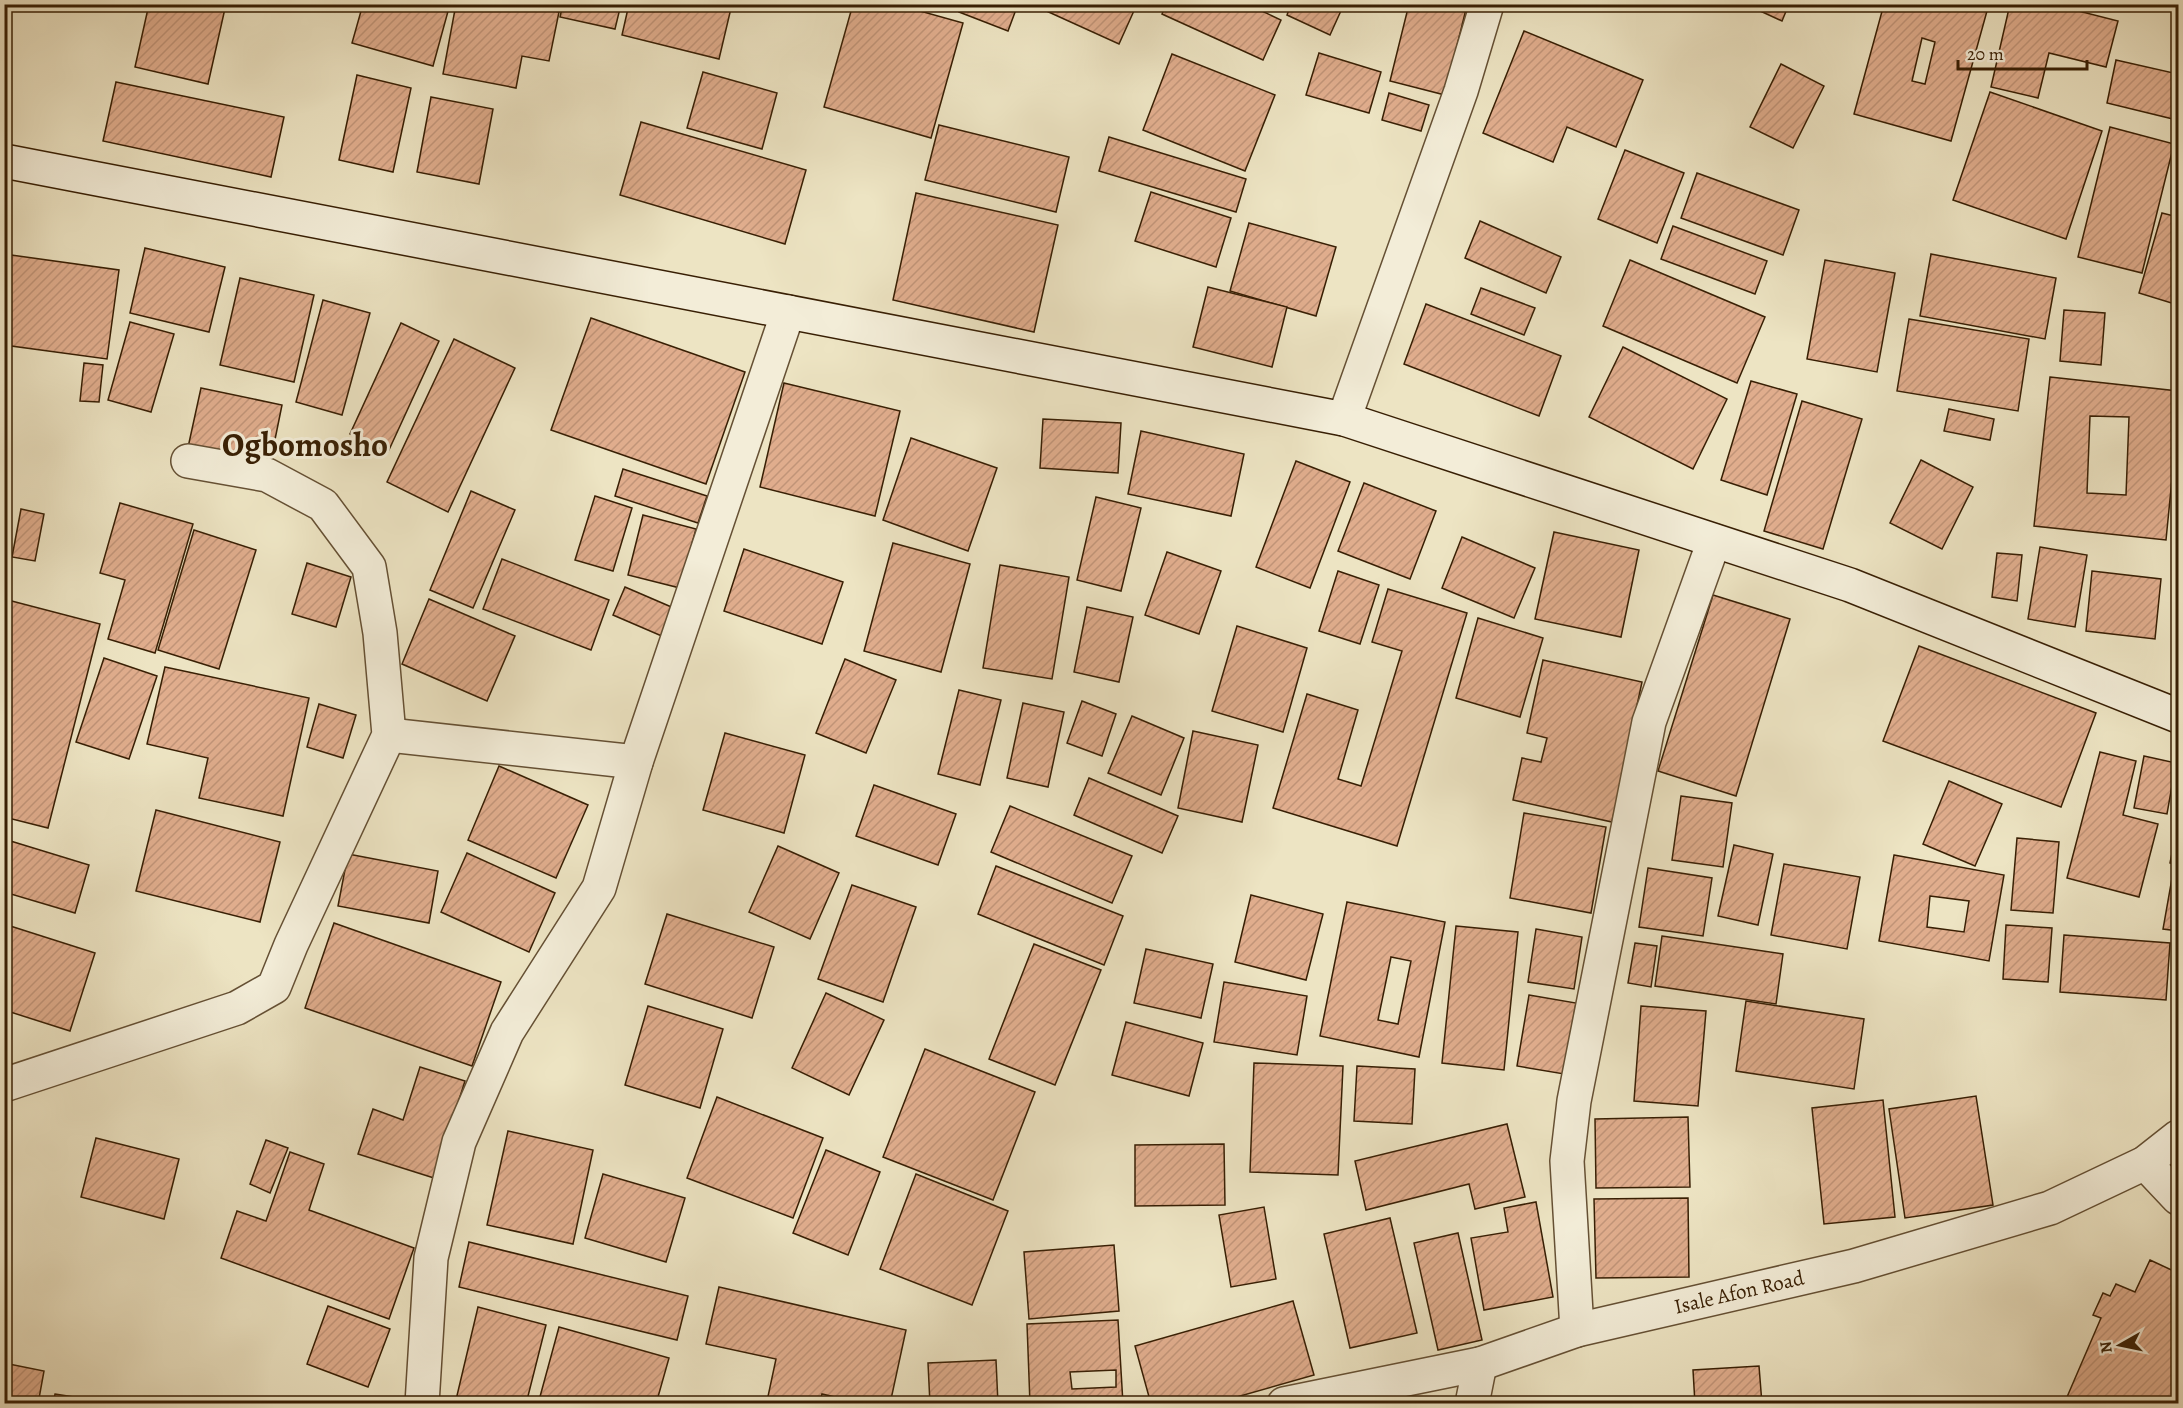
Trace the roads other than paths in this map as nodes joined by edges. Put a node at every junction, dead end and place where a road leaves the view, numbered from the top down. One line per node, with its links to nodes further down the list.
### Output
1 (1487, 4): 4 (street)
2 (4, 161): 3 (street)
3 (788, 312): 4 (street); 9 (street)
4 (1344, 419): 6 (street)
5 (188, 461): 8 (street)
6 (1714, 541): 7 (street); 14 (street)
7 (2178, 716)
8 (389, 735): 9 (street); 10 (street)
9 (636, 762): 16 (street)
10 (4, 1085)
11 (2178, 1137): 12 (street, Isale Afon Road)
12 (2145, 1163): 13 (street); 14 (street, Isale Afon Road)
13 (2178, 1198)
14 (1577, 1330): 15 (street, Isale Afon Road)
15 (1480, 1364): 17 (street, Isale Afon Road); 18 (street)
16 (422, 1404)
17 (1284, 1404)
18 (1472, 1404)

